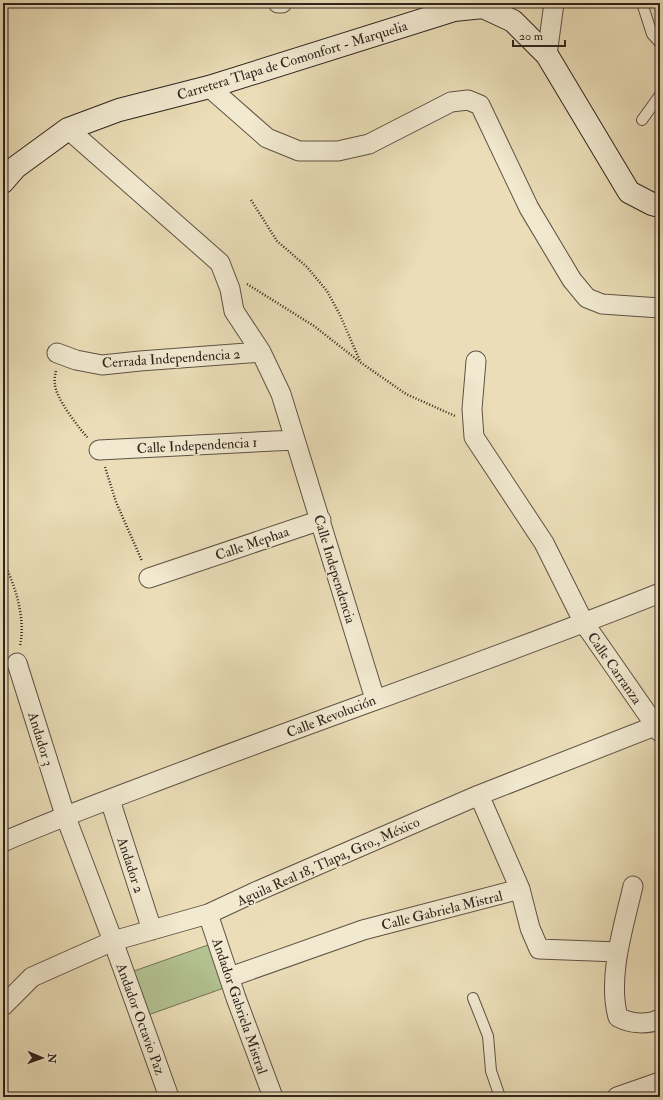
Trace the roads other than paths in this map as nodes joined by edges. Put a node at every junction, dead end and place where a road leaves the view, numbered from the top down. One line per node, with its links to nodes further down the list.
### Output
1 (278, 3): 2 (street)
2 (282, 3)
3 (554, 3): 6 (street)
4 (642, 3): 5 (lane)
5 (660, 43)
6 (547, 55): 7 (main road, Carretera Tlapa de Comonfort - Marquelia); 12 (main road, Carretera Tlapa de Comonfort - Marquelia)
7 (208, 87): 10 (main road, Carretera Tlapa de Comonfort - Marquelia); 13 (street)
8 (660, 95): 9 (lane)
9 (642, 120)
10 (68, 129): 11 (main road, Carretera Tlapa de Comonfort - Marquelia); 14 (street, Calle Independencia)
11 (3, 182)
12 (660, 206)
13 (660, 308)
14 (261, 352): 15 (street, Cerrada Independencia 2); 17 (street, Calle Independencia)
15 (57, 353)
16 (476, 362): 22 (street, Calle Carranza)
17 (295, 440): 18 (street, Calle Independencia 1); 19 (street, Calle Independencia)
18 (99, 450)
19 (321, 520): 20 (street, Calle Mephaa); 24 (street, Calle Independencia)
20 (149, 578)
21 (660, 593): 22 (street, Calle Revolución)
22 (584, 623): 24 (street, Calle Revolución); 25 (street, Calle Carranza)
23 (17, 663): 28 (street, Andador 3)
24 (375, 699): 27 (street, Calle Revolución)
25 (659, 727): 26 (street, Aguila Real 18, Tlapa, Gro., México)
26 (479, 795): 31 (street); 32 (street, Aguila Real 18, Tlapa, Gro., México)
27 (110, 800): 28 (street, Calle Revolución); 33 (street, Andador 2)
28 (65, 815): 29 (street, Calle Revolución); 34 (street, Andador 3)
29 (3, 842)
30 (633, 886): 35 (street)
31 (520, 889): 35 (street, Calle Gabriela Mistral); 36 (street, Calle Gabriela Mistral)
32 (208, 914): 33 (street, Aguila Real 18, Tlapa, Gro., México); 36 (street, Andador Gabriela Mistral)
33 (152, 930): 34 (street, Aguila Real 18, Tlapa, Gro., México)
34 (113, 941): 38 (street, Aguila Real 18, Tlapa, Gro., México); 41 (street, Andador Octavio Paz)
35 (618, 952): 39 (street)
36 (230, 977): 42 (street, Andador Gabriela Mistral)
37 (473, 998): 43 (lane)
38 (3, 1006)
39 (660, 1019)
40 (660, 1082): 44 (street)
41 (169, 1097)
42 (272, 1097)
43 (500, 1097)
44 (617, 1097)

